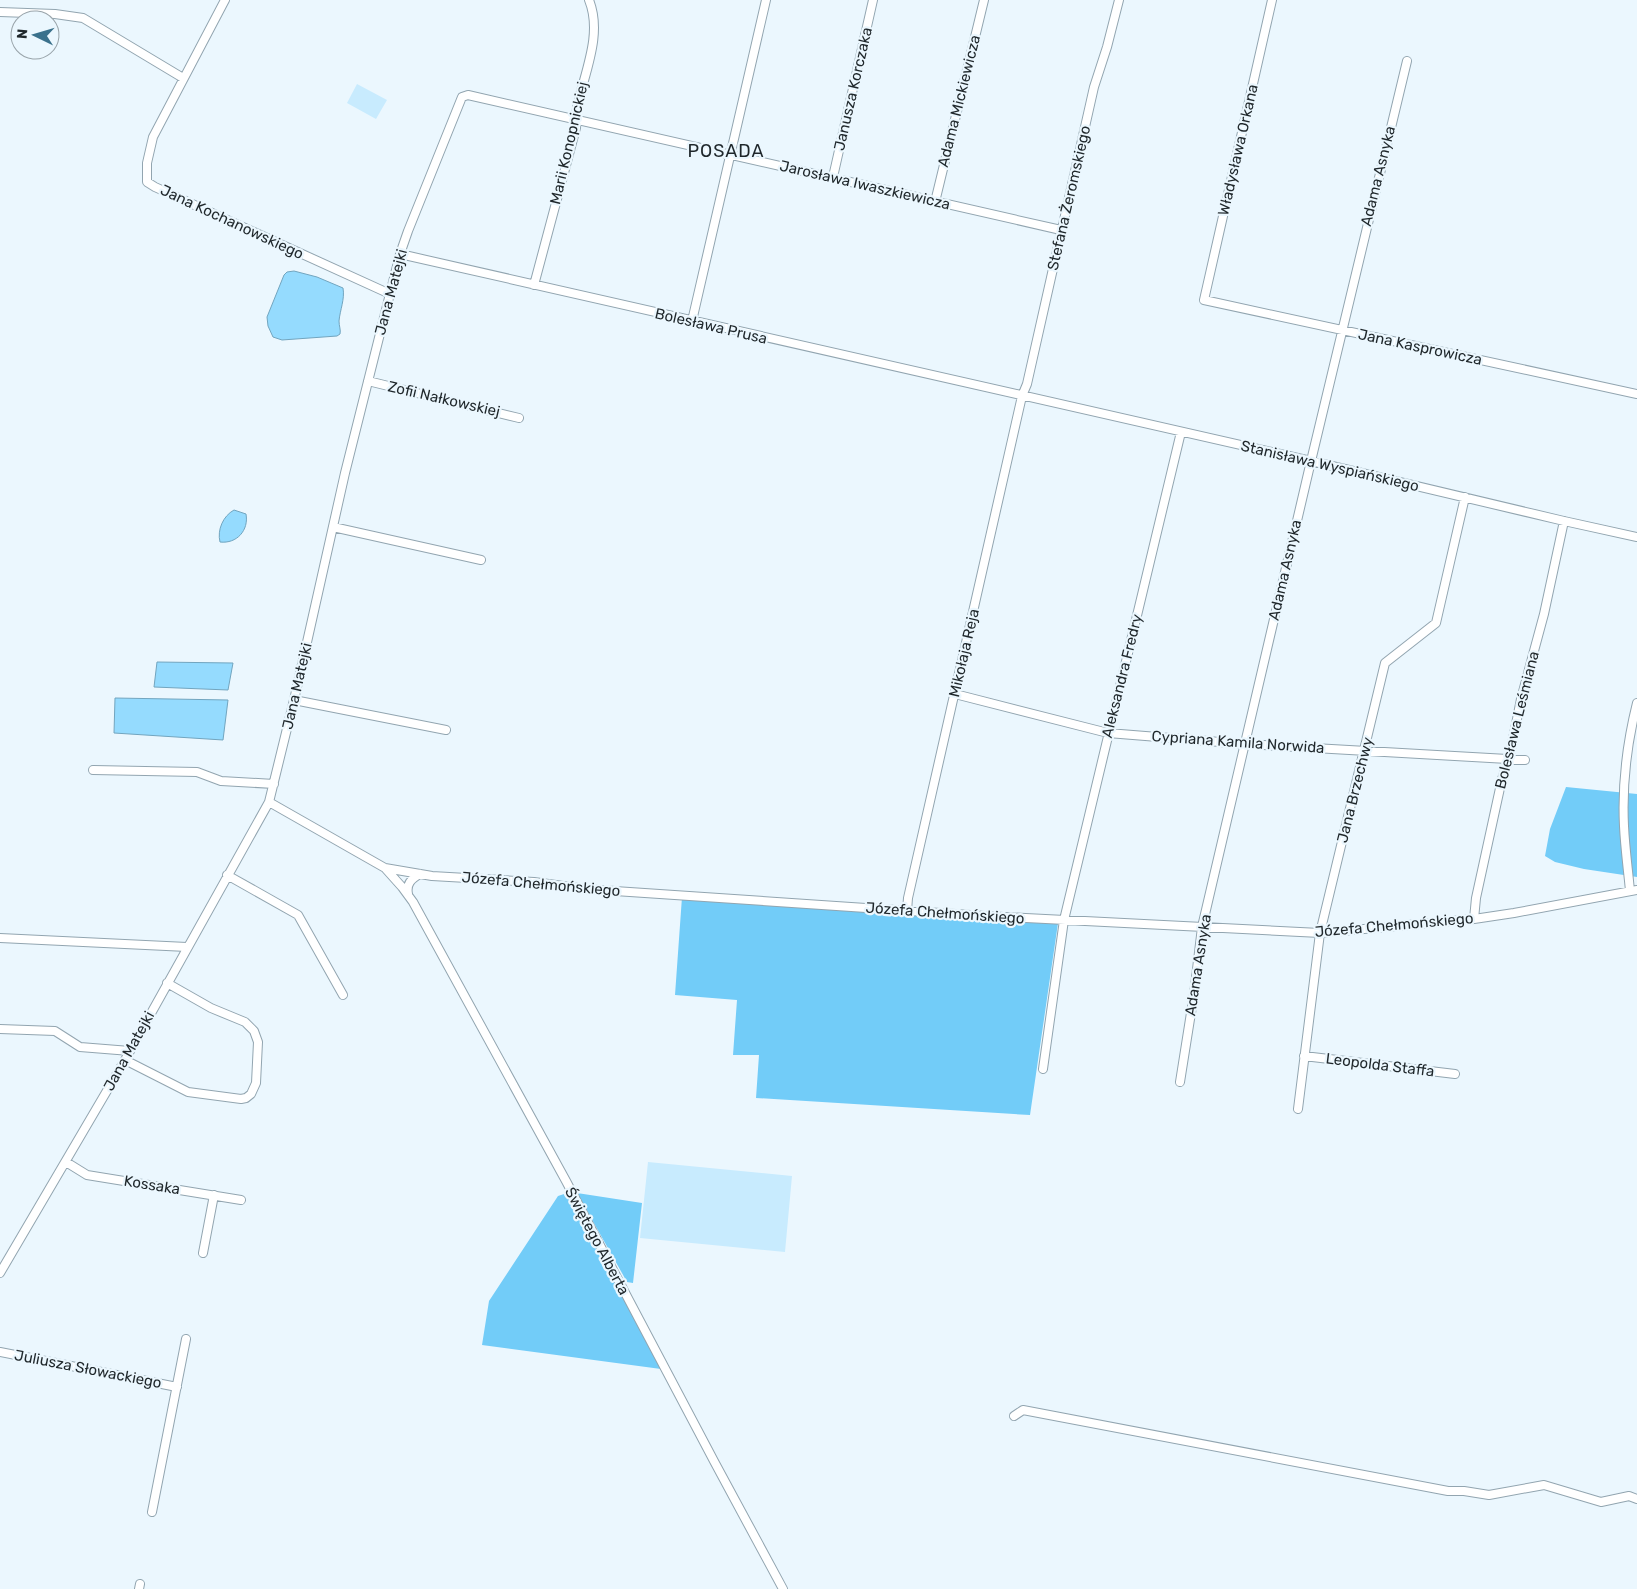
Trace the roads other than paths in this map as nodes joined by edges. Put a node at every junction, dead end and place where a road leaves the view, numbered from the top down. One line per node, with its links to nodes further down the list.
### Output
1 (225, 0): 10 (street, Jana Kochanowskiego)
2 (588, 0): 12 (street, Marii Konopnickiej)
3 (766, 0): 13 (street)
4 (873, 0): 14 (street, Janusza Korczaka)
5 (984, 0): 15 (street, Adama Mickiewicza)
6 (1119, 0): 16 (street, Stefana Żeromskiego)
7 (1272, 0): 20 (street, Władysława Orkana)
8 (0, 12): 10 (street)
9 (1406, 61): 22 (street, Adama Asnyka)
10 (183, 78): 19 (street, Jana Kochanowskiego)
11 (464, 96): 12 (street, Jarosława Iwaszkiewicza); 17 (street, Jana Matejki)
12 (576, 119): 13 (street, Jarosława Iwaszkiewicza); 18 (street, Marii Konopnickiej)
13 (731, 154): 14 (street, Jarosława Iwaszkiewicza); 21 (street)
14 (833, 177): 15 (street, Jarosława Iwaszkiewicza)
15 (935, 202): 16 (street, Jarosława Iwaszkiewicza)
16 (1061, 230): 25 (street, Stefana Żeromskiego)
17 (400, 254): 18 (street, Bolesława Prusa); 19 (street, Jana Matejki)
18 (534, 286): 21 (street, Bolesława Prusa)
19 (390, 294): 23 (street, Jana Matejki)
20 (1204, 300): 22 (street, Jana Kasprowicza)
21 (692, 321): 25 (street, Bolesława Prusa)
22 (1342, 331): 24 (street, Jana Kasprowicza); 28 (street, Adama Asnyka)
23 (368, 381): 26 (street, Zofii Nałkowskiej); 31 (street, Jana Matejki)
24 (1637, 394)
25 (1022, 396): 27 (street, Stanisława Wyspiańskiego); 34 (street, Mikołaja Reja)
26 (519, 418)
27 (1181, 432): 28 (street, Stanisława Wyspiańskiego); 38 (street, Aleksandra Fredry)
28 (1311, 461): 29 (street, Stanisława Wyspiańskiego); 39 (street, Adama Asnyka)
29 (1464, 497): 30 (street, Stanisława Wyspiańskiego); 40 (street, Jana Brzechwy)
30 (1564, 522): 32 (street, Stanisława Wyspiańskiego); 41 (street, Bolesława Leśmiana)
31 (333, 527): 33 (street); 35 (street, Jana Matejki)
32 (1637, 537)
33 (481, 560)
34 (955, 694): 38 (street, Cypriana Kamila Norwida); 51 (street, Mikołaja Reja)
35 (294, 700): 37 (street); 44 (street, Jana Matejki)
36 (1637, 703): 49 (street)
37 (446, 730)
38 (1108, 733): 39 (street, Cypriana Kamila Norwida); 53 (street, Aleksandra Fredry)
39 (1245, 744): 40 (street, Cypriana Kamila Norwida); 54 (street, Adama Asnyka)
40 (1364, 751): 41 (street, Cypriana Kamila Norwida); 55 (street, Jana Brzechwy)
41 (1509, 759): 42 (street, Cypriana Kamila Norwida); 52 (street, Bolesława Leśmiana)
42 (1526, 760)
43 (94, 770): 44 (street)
44 (274, 784): 45 (street, Jana Matejki)
45 (269, 802): 46 (street, Józefa Chełmońskiego); 48 (street, Jana Matejki)
46 (385, 868): 47 (street, Józefa Chełmońskiego); 50 (street, Świętego Alberta)
47 (420, 874): 50 (street); 51 (street, Józefa Chełmońskiego)
48 (227, 875): 57 (street, Jana Matejki); 59 (street)
49 (1634, 890): 52 (street, Józefa Chełmońskiego)
50 (408, 894): 79 (street, Świętego Alberta)
51 (907, 911): 53 (street, Józefa Chełmońskiego)
52 (1474, 919): 55 (street, Józefa Chełmońskiego)
53 (1064, 920): 54 (street, Józefa Chełmońskiego); 64 (street, Aleksandra Fredry)
54 (1202, 927): 55 (street, Józefa Chełmońskiego); 66 (street, Adama Asnyka)
55 (1320, 933): 62 (street, Jana Brzechwy)
56 (0, 938): 57 (street)
57 (187, 947): 58 (street, Jana Matejki)
58 (167, 983): 61 (street, Jana Matejki); 63 (street)
59 (343, 995)
60 (0, 1029): 61 (street)
61 (130, 1051): 63 (street, Jana Matejki)
62 (1304, 1056): 65 (street, Leopolda Staffa); 67 (street, Jana Brzechwy)
63 (125, 1060): 68 (street, Jana Matejki)
64 (1043, 1069)
65 (1455, 1074)
66 (1180, 1082)
67 (1298, 1109)
68 (66, 1162): 69 (street, Kossaka); 72 (street, Jana Matejki)
69 (214, 1196): 70 (street, Kossaka); 71 (street)
70 (241, 1200)
71 (203, 1253)
72 (0, 1273)
73 (186, 1339): 75 (street)
74 (0, 1352): 75 (street, Juliusza Słowackiego)
75 (177, 1387): 78 (street)
76 (1014, 1416): 77 (street)
77 (1637, 1498)
78 (152, 1512)
79 (783, 1589)

